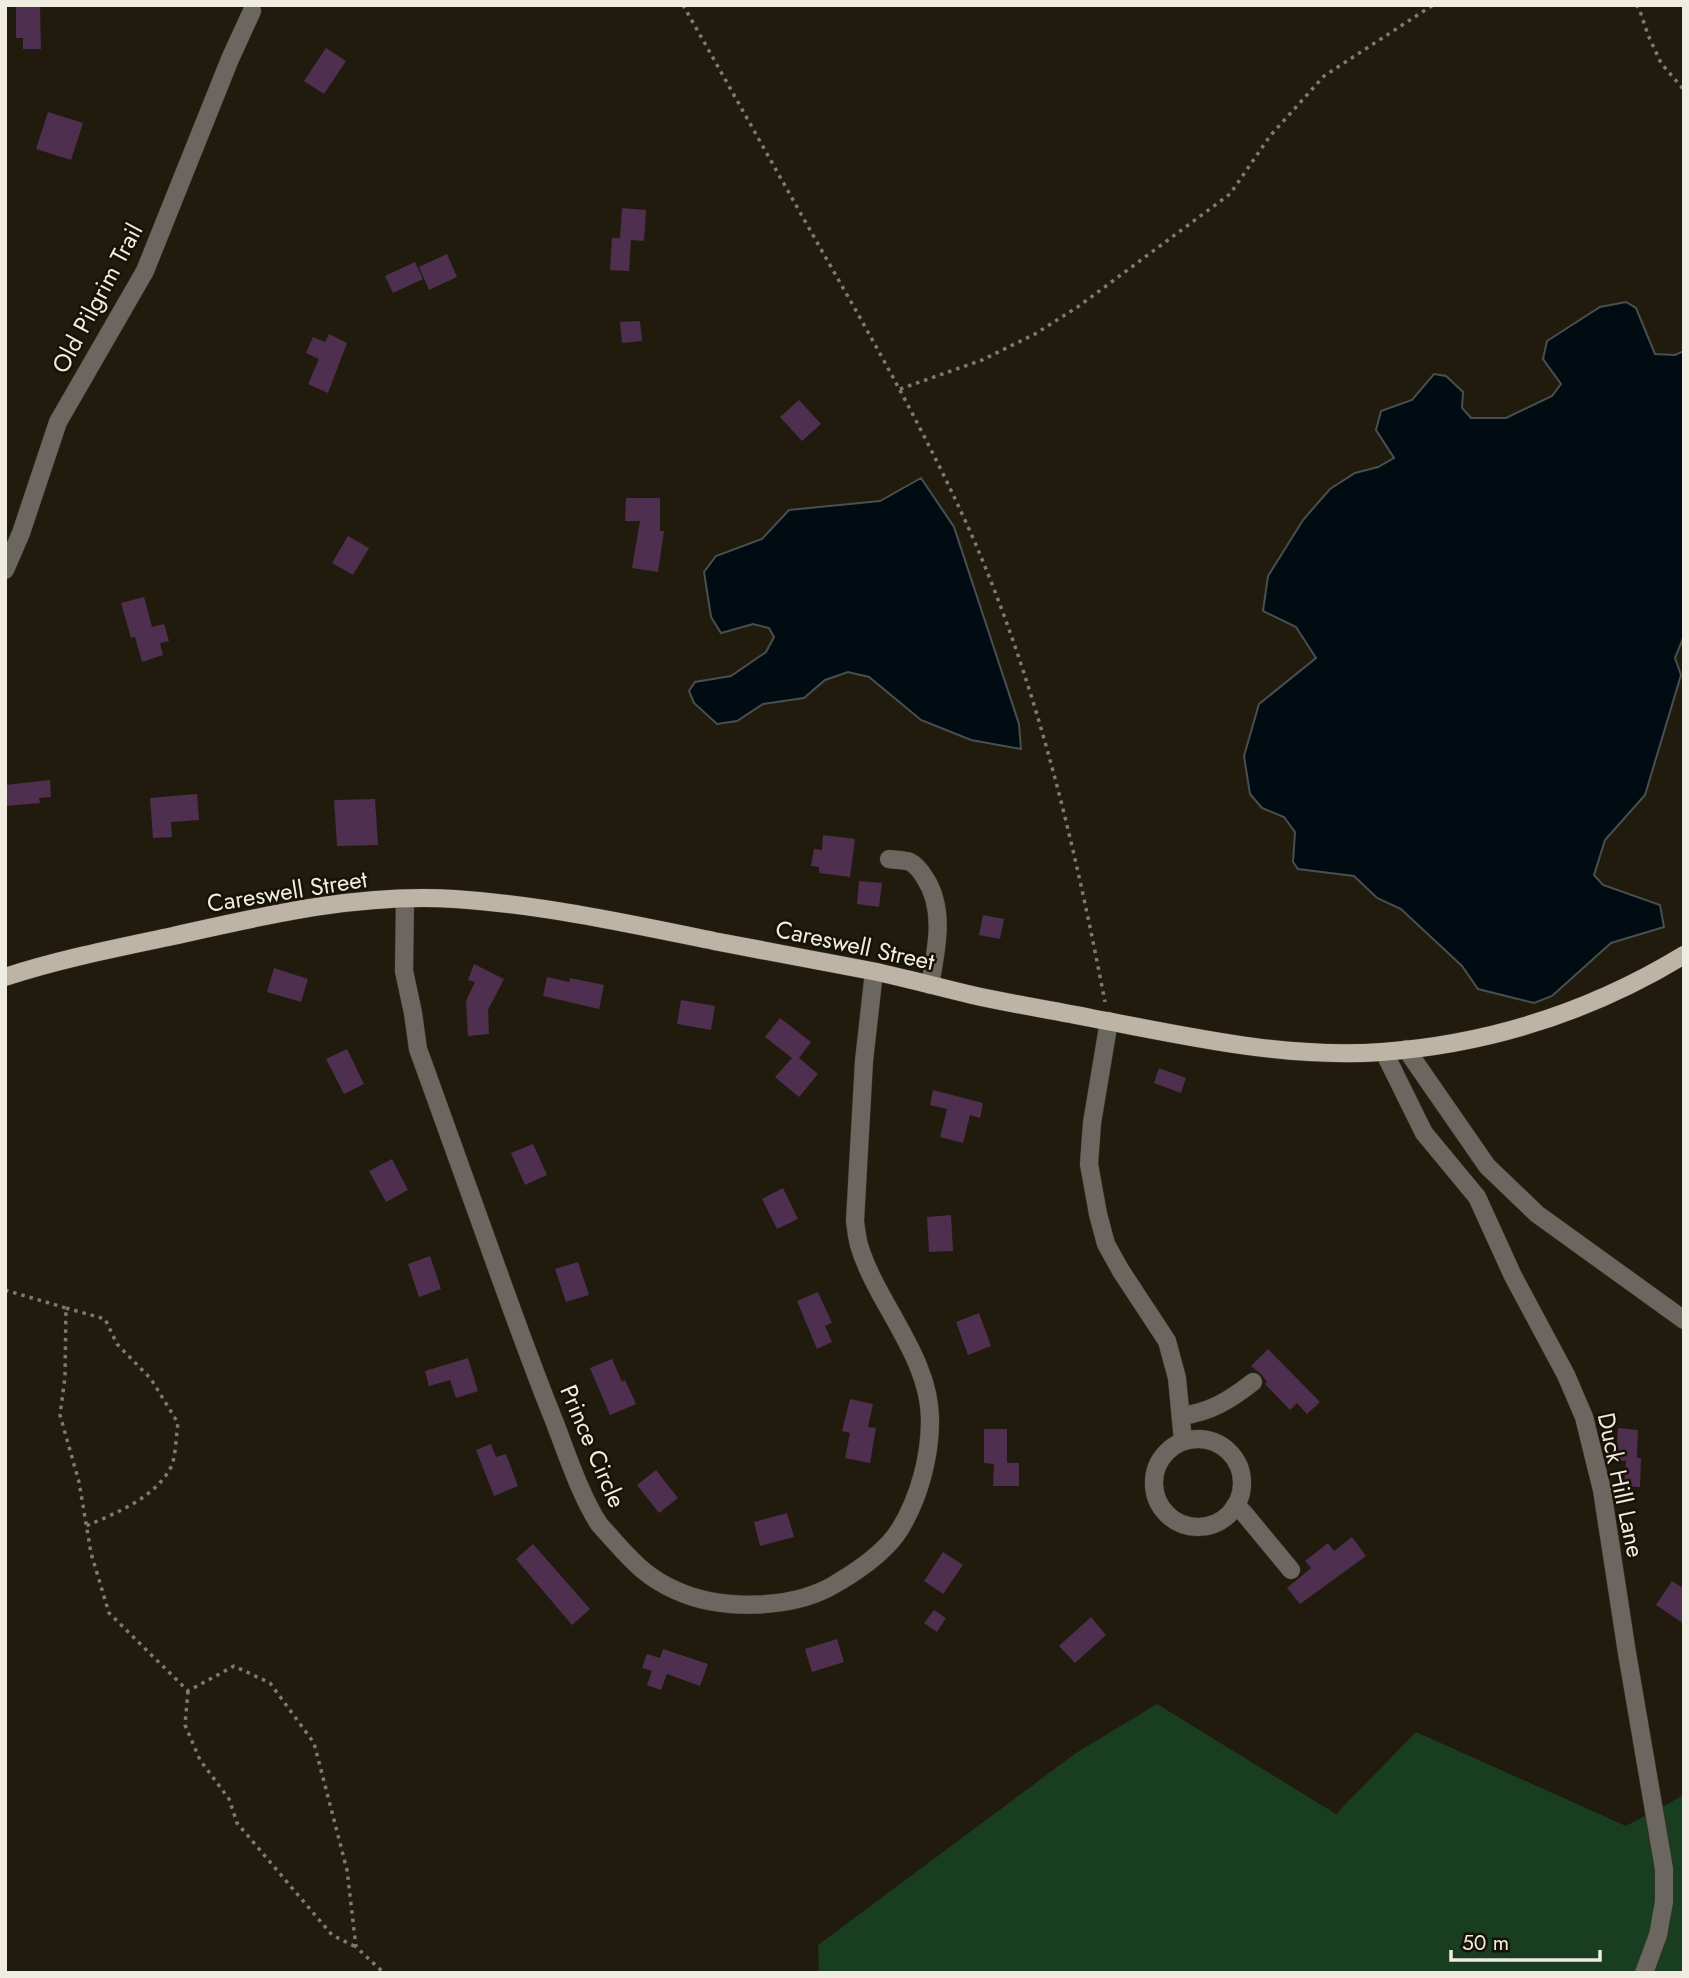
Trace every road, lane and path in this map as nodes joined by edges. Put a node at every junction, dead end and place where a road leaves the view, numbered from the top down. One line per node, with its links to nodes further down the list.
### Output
1 (683, 5): 6 (path)
2 (1433, 5): 6 (path)
3 (1636, 5): 5 (path)
4 (252, 11): 7 (street, Old Pilgrim Trail)
5 (1684, 90)
6 (900, 389): 14 (path)
7 (5, 570)
8 (888, 859): 13 (street)
9 (405, 898): 11 (main road, Careswell Street); 11 (street, Prince Circle); 12 (main road, Careswell Street)
10 (1684, 955): 15 (main road, Careswell Street)
11 (874, 972): 13 (main road, Careswell Street)
12 (5, 977)
13 (930, 985): 14 (main road, Careswell Street)
14 (1109, 1021): 16 (main road, Careswell Street); 21 (street)
15 (1406, 1049): 16 (main road, Careswell Street); 19 (street)
16 (1384, 1052): 29 (street, Duck Hill Lane)
17 (5, 1290): 18 (path)
18 (66, 1308): 24 (path); 24 (path)
19 (1684, 1320)
20 (1253, 1382): 21 (street)
21 (1181, 1416): 22 (street)
22 (1184, 1441): 23 (street); 23 (street)
23 (1235, 1506): 25 (street)
24 (86, 1526): 26 (path)
25 (1292, 1570)
26 (188, 1691): 27 (path); 27 (path)
27 (356, 1947): 28 (path)
28 (384, 1973)
29 (1644, 1973)

